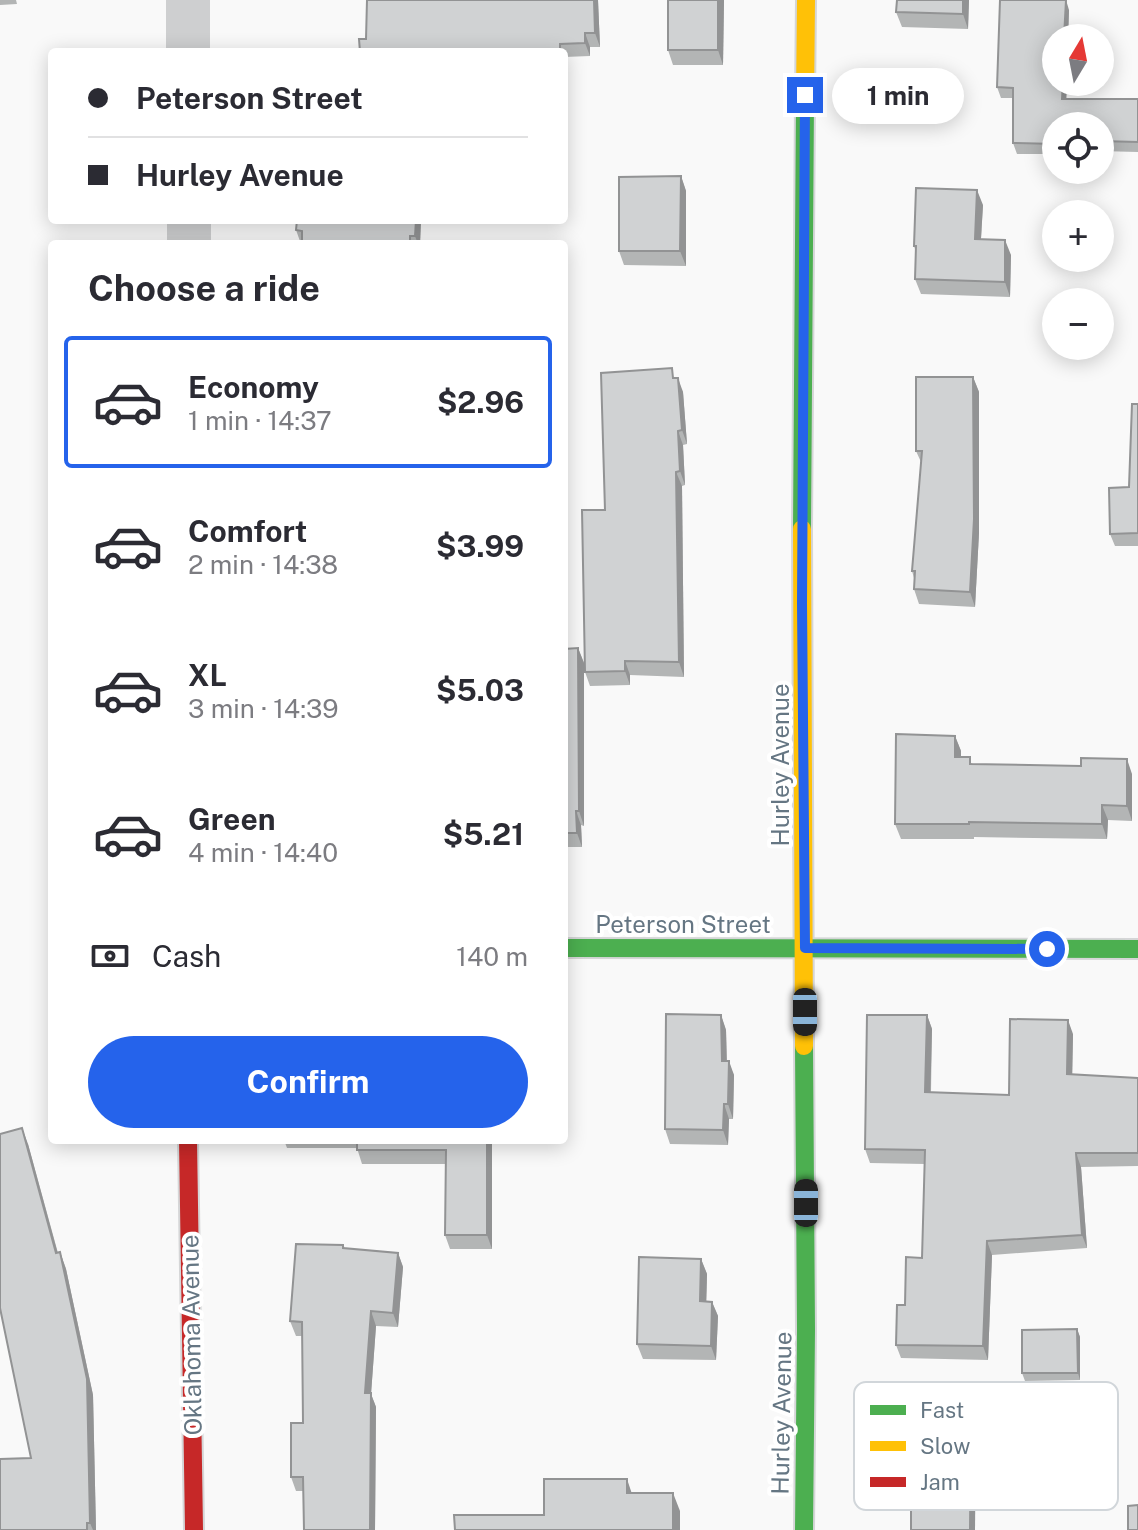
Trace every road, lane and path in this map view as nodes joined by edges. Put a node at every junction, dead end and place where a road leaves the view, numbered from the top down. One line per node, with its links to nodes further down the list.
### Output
1 (188, 0): 3 (street)
2 (806, 0): 5 (street, Hurley Avenue)
3 (188, 48)
4 (568, 948): 5 (street, Peterson Street)
5 (805, 948): 6 (street, Peterson Street); 9 (street, Hurley Avenue)
6 (1138, 949)
7 (188, 1144): 8 (street, Oklahoma Avenue)
8 (194, 1530)
9 (804, 1530)

